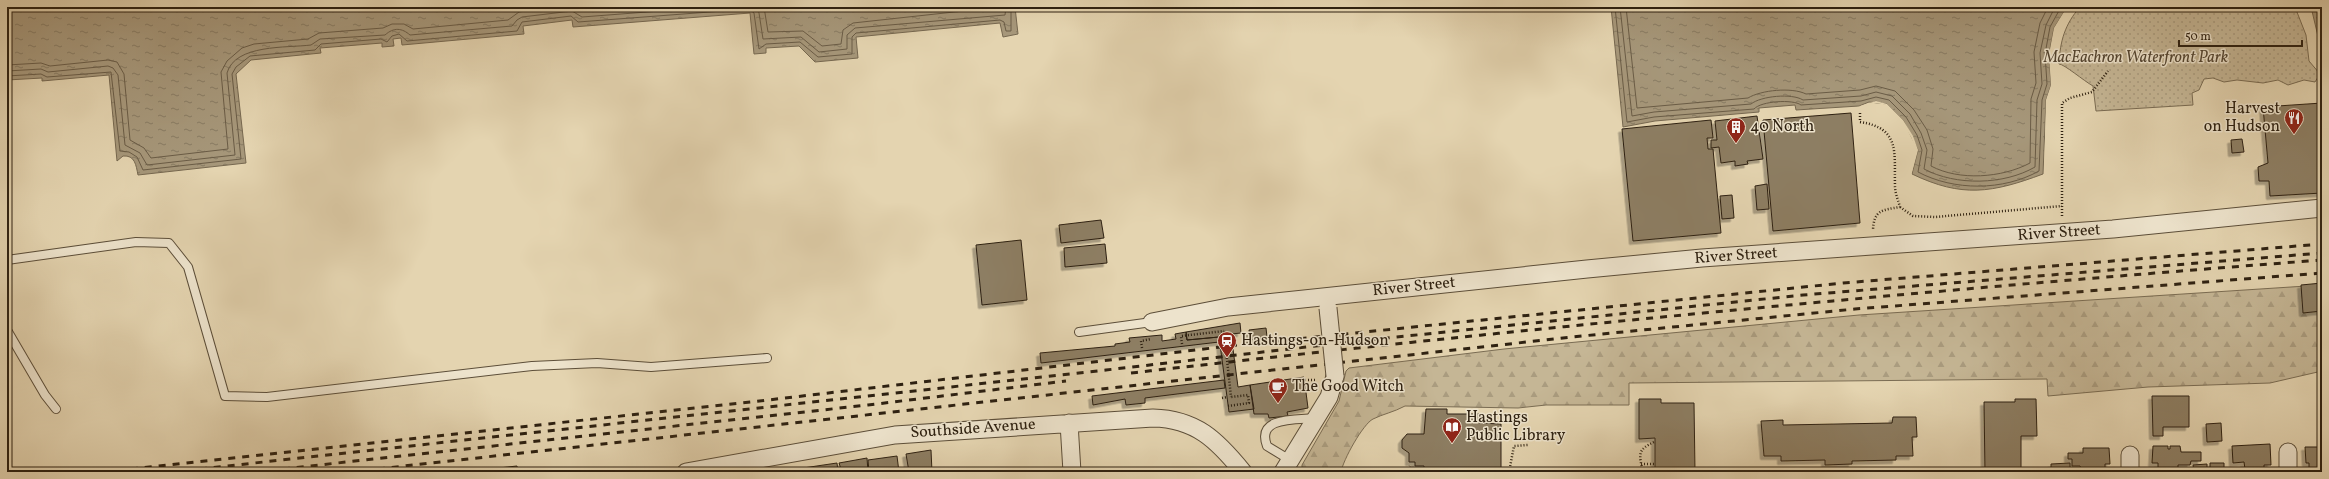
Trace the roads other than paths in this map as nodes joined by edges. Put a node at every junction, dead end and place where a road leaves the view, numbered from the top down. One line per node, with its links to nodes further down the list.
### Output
1 (2322, 208): 3 (street, River Street)
2 (7, 260): 7 (lane)
3 (1327, 302): 4 (street, River Street); 9 (street, bridge)
4 (1152, 322): 6 (lane)
5 (7, 330): 8 (lane)
6 (1079, 332)
7 (767, 358)
8 (56, 409)
9 (1317, 418): 13 (street); 13 (lane)
10 (1068, 423): 14 (street, Southside Avenue); 16 (street); 17 (street, Southside Avenue)
11 (2288, 452): 19 (street)
12 (2130, 455): 18 (street)
13 (1286, 466)
14 (715, 469): 15 (street, Southside Avenue)
15 (686, 472)
16 (1072, 472)
17 (1243, 472)
18 (2130, 472)
19 (2288, 472)

